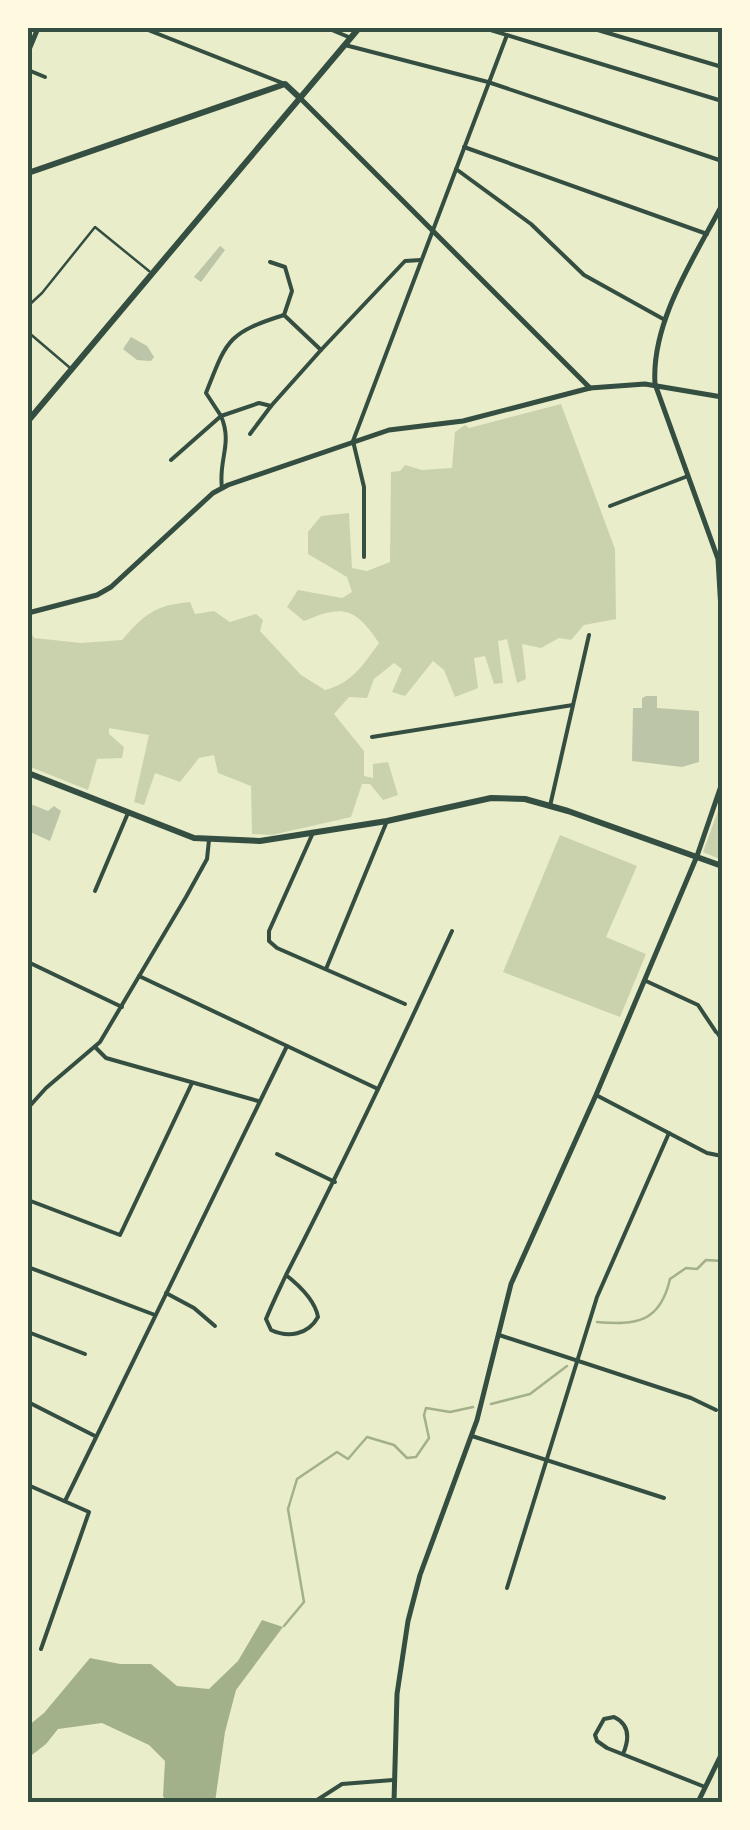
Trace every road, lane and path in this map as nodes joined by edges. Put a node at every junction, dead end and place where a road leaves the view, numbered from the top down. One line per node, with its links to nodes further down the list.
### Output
1 (38, 28): 10 (street)
2 (142, 28): 15 (street)
3 (326, 28): 8 (street)
4 (359, 28): 8 (main road)
5 (484, 28): 7 (street)
6 (591, 28): 11 (street)
7 (507, 34): 14 (street); 17 (street)
8 (351, 38): 9 (main road)
9 (344, 45): 14 (street); 16 (main road)
10 (28, 52)
11 (722, 67)
12 (28, 70): 13 (street)
13 (45, 78)
14 (488, 82): 18 (street); 19 (street)
15 (285, 84): 16 (main road); 21 (main road)
16 (300, 98): 23 (street); 27 (main road)
17 (722, 101)
18 (464, 147): 20 (street); 24 (street)
19 (722, 161)
20 (456, 169): 23 (street); 30 (street)
21 (28, 173)
22 (722, 205): 24 (street)
23 (432, 232): 25 (street); 35 (street)
24 (707, 234): 30 (street)
25 (421, 260): 32 (street); 41 (street)
26 (270, 262): 29 (street)
27 (152, 274): 28 (lane); 33 (main road)
28 (28, 306)
29 (284, 314): 32 (street); 38 (street)
30 (665, 320): 34 (street)
31 (28, 332): 33 (lane)
32 (321, 350): 37 (street)
33 (72, 369): 39 (main road)
34 (655, 384): 35 (street); 36 (street); 43 (street)
35 (590, 388): 41 (street)
36 (722, 397)
37 (271, 406): 38 (street); 40 (street)
38 (221, 416): 42 (street); 44 (street)
39 (28, 421)
40 (250, 434)
41 (353, 441): 44 (street); 46 (street)
42 (171, 460)
43 (688, 476): 45 (street); 47 (street)
44 (222, 488): 48 (street)
45 (610, 506)
46 (364, 558)
47 (722, 595): 49 (street)
48 (28, 613)
49 (722, 627)
50 (589, 636): 51 (street)
51 (573, 705): 52 (street); 55 (street)
52 (372, 737)
53 (28, 774): 56 (main road)
54 (722, 783): 60 (street)
55 (550, 806): 57 (main road); 60 (main road)
56 (128, 813): 59 (main road); 62 (street)
57 (386, 821): 58 (main road); 65 (street)
58 (312, 834): 59 (main road); 65 (street)
59 (209, 840): 66 (street)
60 (697, 856): 61 (main road); 67 (street)
61 (722, 866)
62 (95, 891)
63 (452, 931): 74 (street)
64 (28, 962): 69 (street)
65 (326, 969): 68 (street)
66 (139, 976): 69 (street); 71 (street)
67 (644, 980): 70 (street); 75 (street)
68 (404, 1004)
69 (122, 1007): 72 (street)
70 (719, 1036)
71 (287, 1046): 74 (street); 76 (street)
72 (95, 1047): 73 (street); 77 (street)
73 (192, 1082): 76 (street); 82 (street)
74 (378, 1089): 81 (street)
75 (596, 1095): 78 (street); 89 (street)
76 (258, 1101): 85 (street)
77 (28, 1108)
78 (669, 1133): 80 (street); 91 (street)
79 (277, 1154): 81 (street)
80 (722, 1156)
81 (335, 1182): 84 (street)
82 (28, 1200)
83 (28, 1267): 86 (street)
84 (286, 1275): 84 (street)
85 (166, 1293): 86 (street); 87 (street)
86 (154, 1316): 94 (street)
87 (216, 1326)
88 (28, 1332): 90 (street)
89 (498, 1336): 91 (street); 95 (street)
90 (84, 1354)
91 (577, 1361): 93 (street); 96 (street)
92 (28, 1402): 94 (street)
93 (716, 1410)
94 (96, 1436): 99 (street)
95 (472, 1436): 96 (street); 104 (street)
96 (546, 1460): 98 (street); 100 (street)
97 (28, 1485): 99 (street)
98 (664, 1498)
99 (65, 1501): 101 (street)
100 (507, 1588)
101 (42, 1648)
102 (722, 1753): 105 (street)
103 (623, 1754): 103 (street); 105 (street)
104 (393, 1780): 106 (street); 107 (street)
105 (705, 1786): 108 (street)
106 (314, 1802)
107 (394, 1802)
108 (698, 1802)

